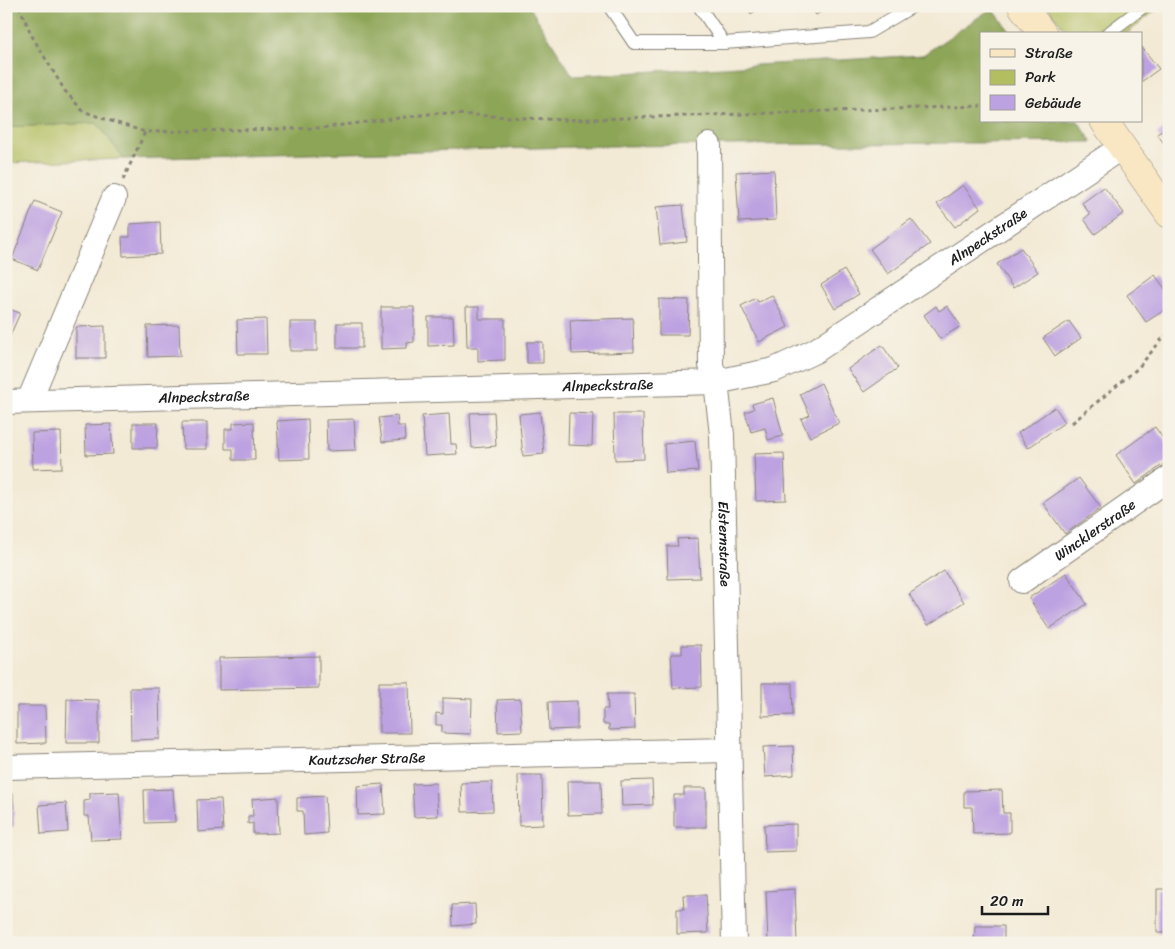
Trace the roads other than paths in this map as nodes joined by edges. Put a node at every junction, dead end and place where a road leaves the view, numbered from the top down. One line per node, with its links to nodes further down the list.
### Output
1 (609, 6): 8 (lane)
2 (699, 6): 8 (lane)
3 (913, 6): 8 (lane)
4 (1022, 6): 6 (street)
5 (1144, 6): 7 (lane)
6 (1042, 32)
7 (1110, 32)
8 (724, 43)
9 (1105, 122): 11 (street)
10 (709, 145): 14 (street, Elsternstraße)
11 (1122, 147): 13 (street); 14 (street, Alnpeckstraße)
12 (114, 198): 15 (street, Alnpeckstraße)
13 (1169, 214)
14 (716, 382): 15 (street, Alnpeckstraße); 18 (street, Elsternstraße)
15 (18, 401)
16 (1169, 478): 17 (street, Wincklerstraße)
17 (1022, 581)
18 (729, 750): 19 (street, Kautzscher Straße); 20 (street, Elsternstraße)
19 (6, 766)
20 (734, 943)

